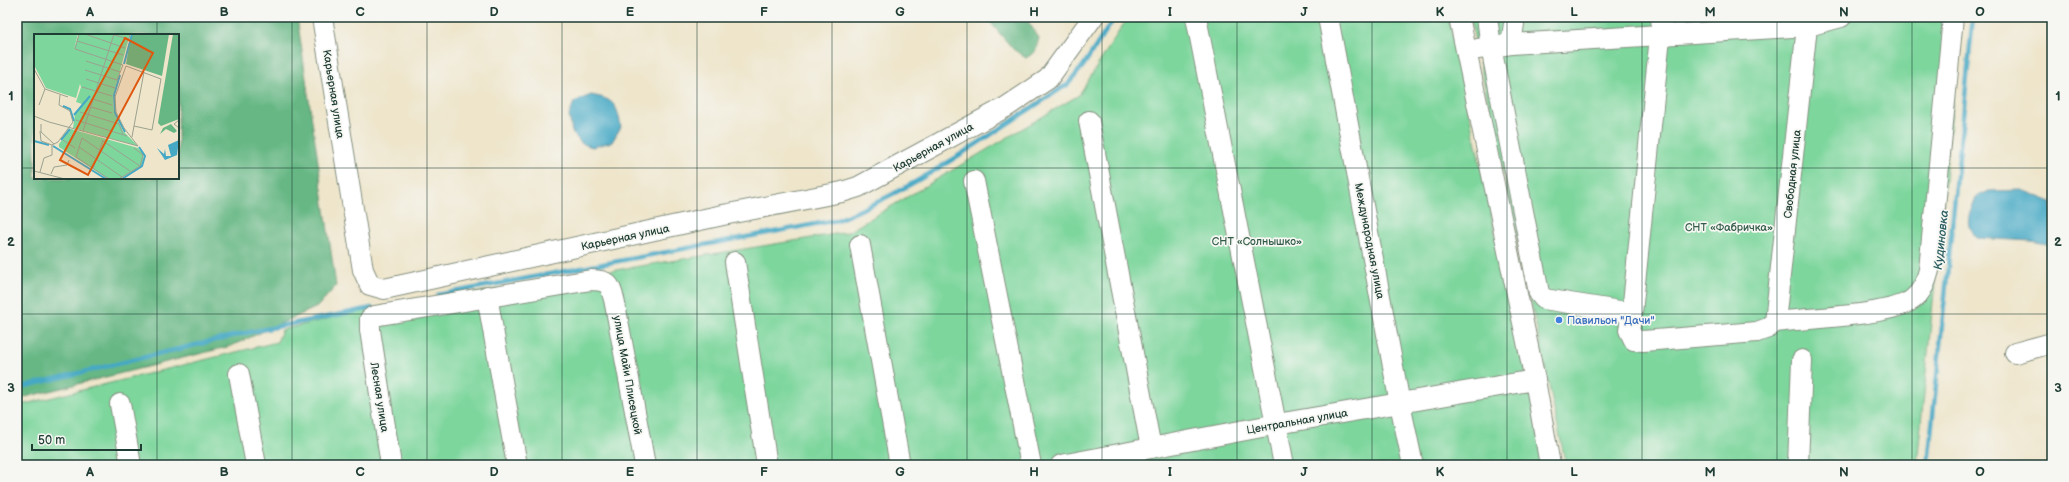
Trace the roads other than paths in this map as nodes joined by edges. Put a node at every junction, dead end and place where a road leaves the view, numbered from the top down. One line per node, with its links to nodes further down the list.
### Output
1 (322, 17): 2 (street, Карьерная улица)
2 (1093, 17)
3 (1196, 17): 29 (street)
4 (1328, 17): 28 (street, Международная улица)
5 (1459, 17): 14 (street)
6 (1487, 17): 13 (street)
7 (1515, 17): 12 (street)
8 (1841, 17): 10 (street)
9 (1953, 17): 21 (street)
10 (1808, 21): 11 (street); 21 (street, Свободная улица)
11 (1661, 26): 12 (street); 20 (street)
12 (1512, 44): 13 (street)
13 (1491, 47): 14 (street); 20 (street)
14 (1466, 51): 26 (street)
15 (1089, 121): 30 (street)
16 (974, 181): 38 (street)
17 (860, 245): 37 (street)
18 (735, 262): 36 (street)
19 (487, 296): 33 (street, Лесная улица); 34 (street); 35 (street, улица Майи Плисецкой)
20 (1632, 313): 21 (street)
21 (1774, 322)
22 (2052, 343): 23 (street)
23 (2015, 353)
24 (1802, 360): 43 (street)
25 (239, 374): 32 (street)
26 (1534, 380): 28 (street, Центральная улица); 42 (street)
27 (120, 404): 31 (street)
28 (1400, 404): 29 (street, Центральная улица); 41 (street, Международная улица)
29 (1277, 424): 30 (street, Центральная улица); 40 (street)
30 (1151, 448): 39 (street, Центральная улица)
31 (131, 465)
32 (256, 465)
33 (391, 465)
34 (518, 465)
35 (645, 465)
36 (767, 465)
37 (900, 465)
38 (1031, 465)
39 (1061, 465)
40 (1284, 465)
41 (1413, 465)
42 (1550, 465)
43 (1798, 465)

